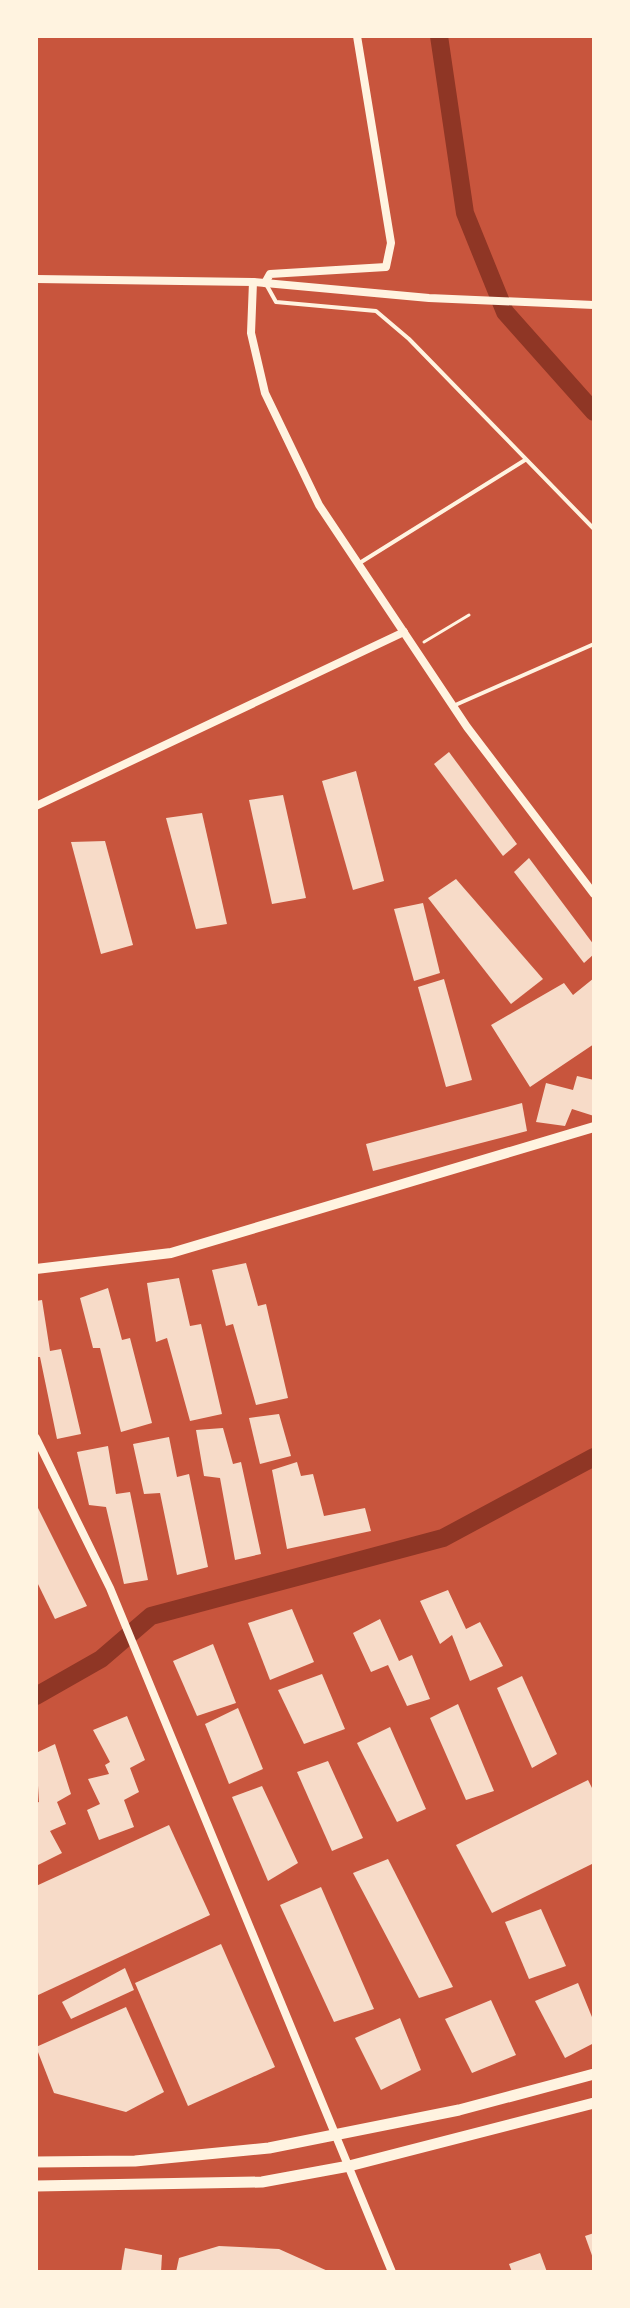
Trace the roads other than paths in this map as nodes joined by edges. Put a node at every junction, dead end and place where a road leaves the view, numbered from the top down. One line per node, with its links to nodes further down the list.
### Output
1 (357, 36): 4 (street)
2 (36, 279): 3 (street)
3 (253, 282): 4 (street); 8 (street)
4 (265, 283): 5 (street); 6 (lane)
5 (594, 305)
6 (525, 460): 7 (lane); 8 (lane)
7 (594, 529)
8 (358, 564): 9 (street)
9 (404, 632): 11 (street); 12 (street)
10 (594, 644): 11 (lane)
11 (453, 706): 13 (street)
12 (36, 806)
13 (594, 894)
14 (594, 1127): 15 (street)
15 (36, 1269)
16 (36, 1438): 19 (street)
17 (594, 2074): 19 (main road)
18 (594, 2103): 21 (main road)
19 (337, 2133): 20 (main road); 21 (street)
20 (36, 2162)
21 (349, 2166): 22 (main road); 23 (street)
22 (36, 2186)
23 (392, 2272)

